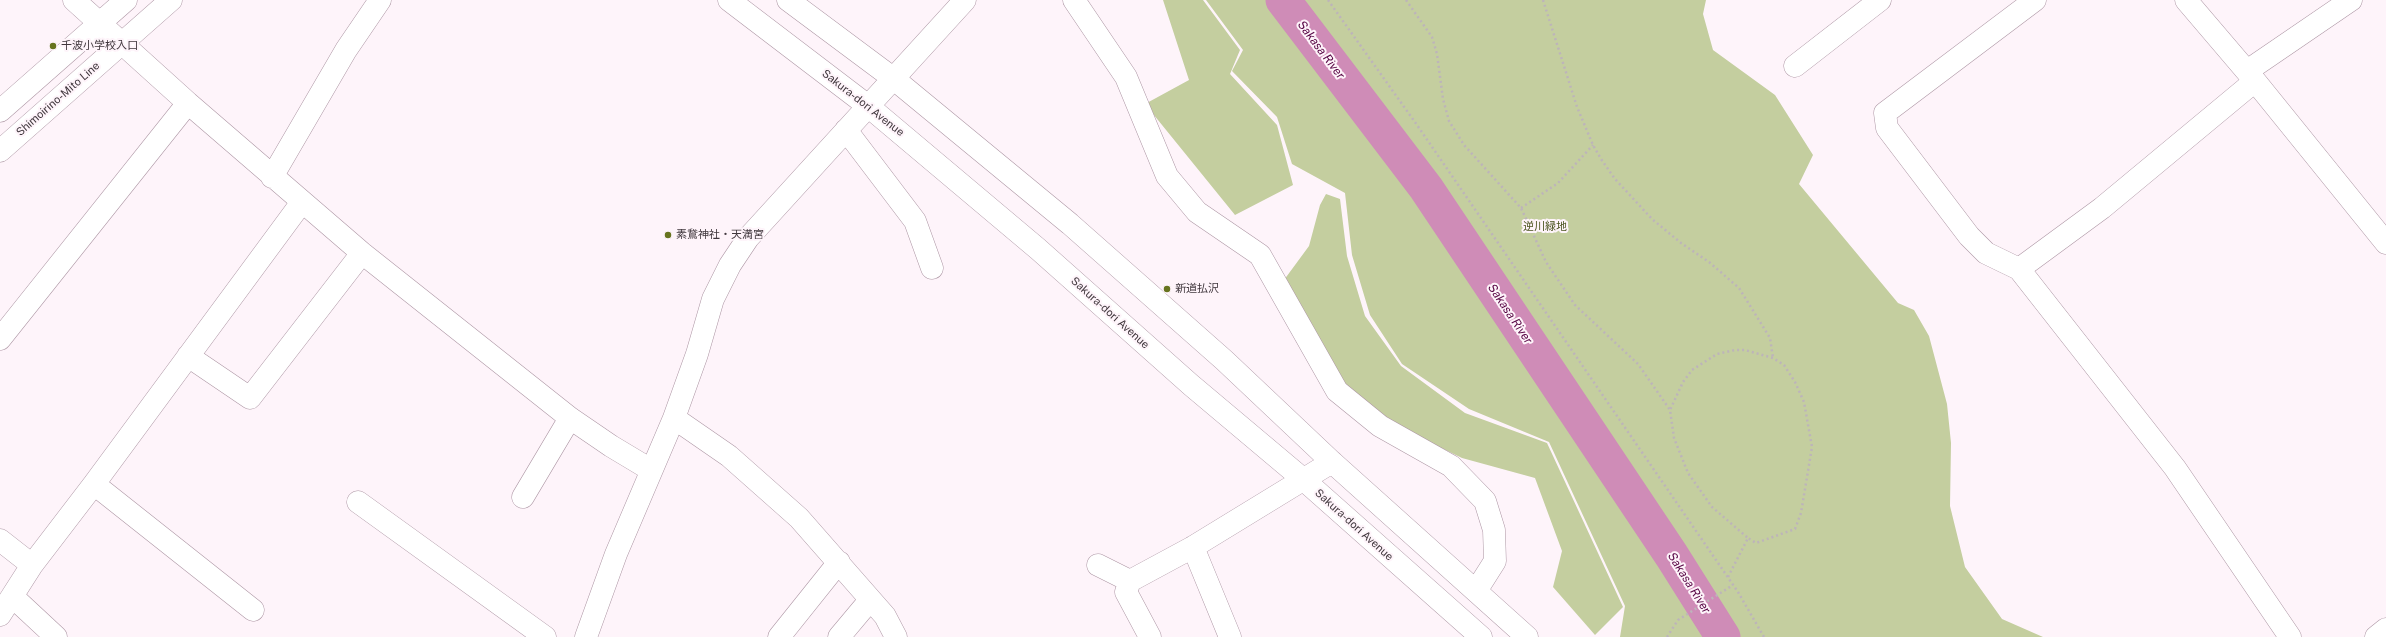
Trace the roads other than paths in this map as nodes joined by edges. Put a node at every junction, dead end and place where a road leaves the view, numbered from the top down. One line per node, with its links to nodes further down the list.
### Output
1 (74, 0): 13 (street)
2 (126, 0): 13 (street)
3 (171, 0): 14 (street, Shimoirino-Mito Line)
4 (380, 0): 23 (street)
5 (730, 0): 19 (street, Sakura-dori Avenue)
6 (788, 0): 17 (street)
7 (965, 0): 17 (street)
8 (1074, 0): 45 (street)
9 (1880, 0): 15 (street)
10 (2035, 0): 28 (street)
11 (2186, 0): 16 (street)
12 (2350, 0): 16 (street)
13 (100, 22): 14 (street); 20 (street)
14 (121, 44): 18 (street); 22 (street, Shimoirino-Mito Line)
15 (1795, 66)
16 (2251, 76): 25 (street); 28 (street)
17 (894, 79): 19 (street); 33 (street)
18 (188, 104): 23 (street); 29 (street)
19 (868, 106): 21 (street); 35 (street, Sakura-dori Avenue)
20 (0, 111)
21 (846, 130): 27 (street); 32 (street)
22 (0, 151)
23 (272, 177): 24 (street)
24 (302, 202): 26 (street); 30 (street)
25 (2386, 243)
26 (362, 253): 30 (street); 31 (street)
27 (932, 268)
28 (2019, 269): 61 (street)
29 (0, 339)
30 (188, 356): 36 (street)
31 (570, 418): 34 (street); 37 (street)
32 (674, 418): 34 (street); 41 (street)
33 (1332, 462): 35 (street); 45 (street)
34 (651, 470): 53 (street)
35 (1304, 480): 40 (street); 59 (street, Sakura-dori Avenue)
36 (94, 484): 42 (street); 48 (street)
37 (523, 497)
38 (358, 502): 52 (street)
39 (0, 540): 42 (street)
40 (1193, 547): 44 (street); 58 (street)
41 (839, 562): 47 (street); 54 (street)
42 (32, 565): 46 (street)
43 (1098, 565): 44 (street)
44 (1130, 581): 57 (street)
45 (1476, 591): 60 (street)
46 (13, 597): 49 (street); 51 (street)
47 (870, 600): 55 (street); 56 (street)
48 (253, 610)
49 (0, 615)
50 (2386, 629): 62 (street)
51 (56, 637)
52 (545, 637)
53 (586, 637)
54 (779, 637)
55 (839, 637)
56 (896, 637)
57 (1150, 637)
58 (1230, 637)
59 (1481, 637)
60 (1527, 637)
61 (2290, 637)
62 (2376, 637)

